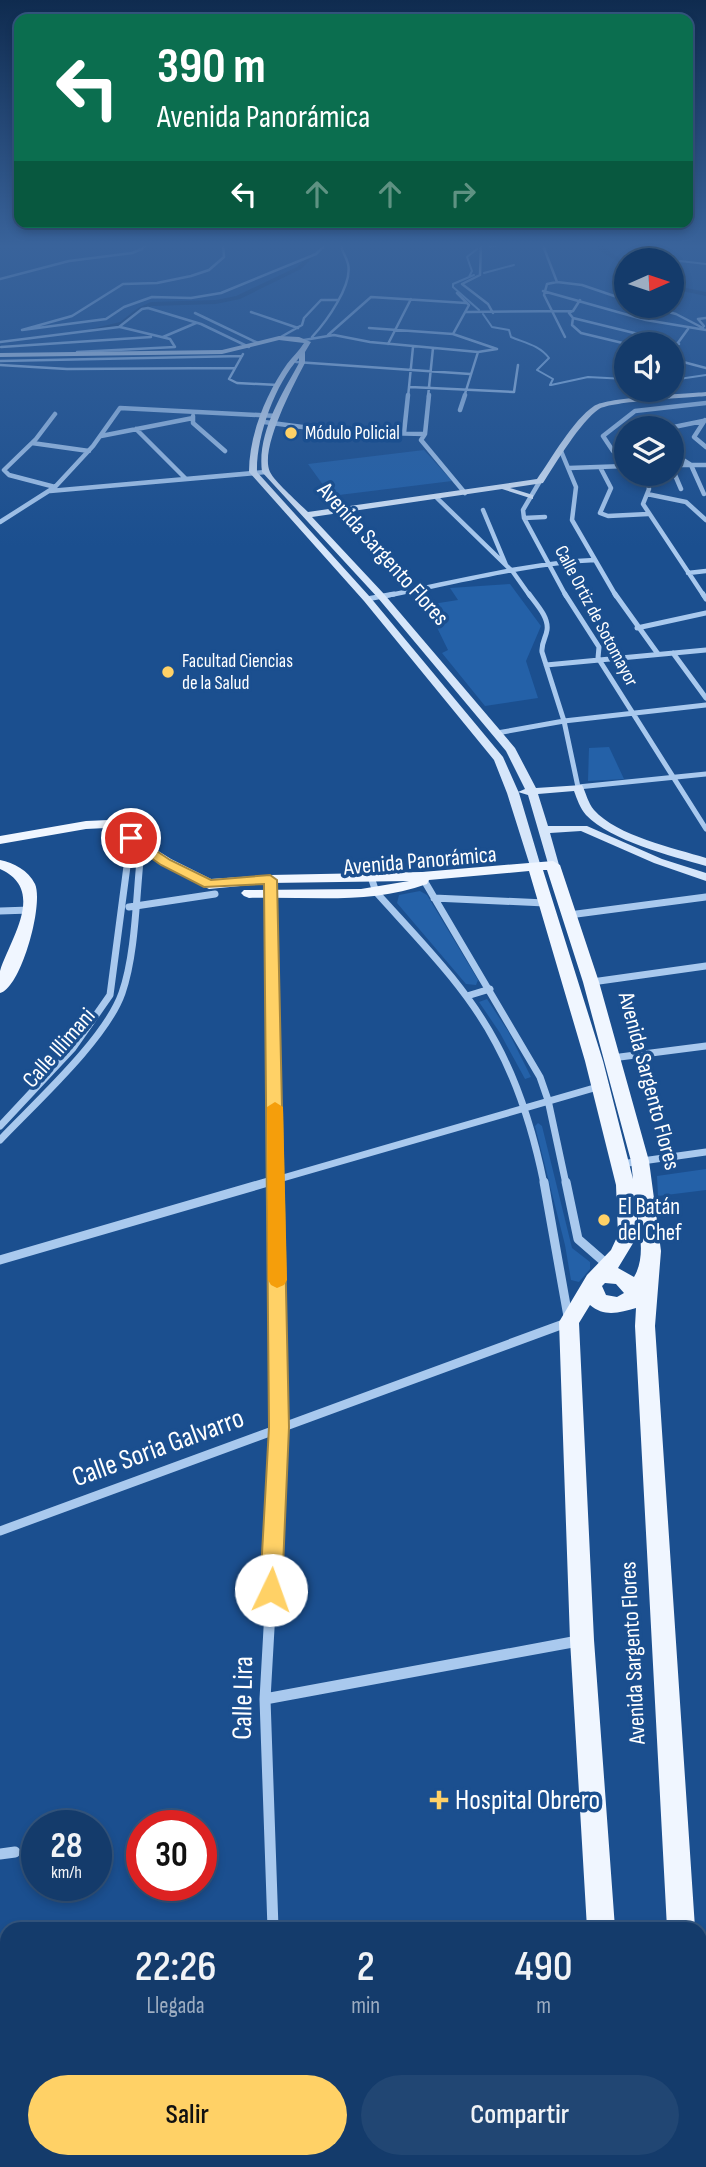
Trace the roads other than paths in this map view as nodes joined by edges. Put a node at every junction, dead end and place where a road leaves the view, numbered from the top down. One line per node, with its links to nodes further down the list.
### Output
1 (47, 344): 9 (street)
2 (174, 344): 14 (street)
3 (234, 344): 11 (street)
4 (258, 344): 11 (street)
5 (308, 344): 13 (street)
6 (390, 344): 8 (street)
7 (483, 344): 12 (street)
8 (414, 346): 10 (street); 22 (street)
9 (1, 347): 14 (street)
10 (433, 348): 12 (street); 23 (street)
11 (245, 351): 14 (street); 17 (street); 20 (street)
12 (478, 352): 24 (street)
13 (302, 353): 15 (street); 18 (street)
14 (63, 355)
15 (292, 362): 18 (street); 26 (street)
16 (684, 362): 21 (street)
17 (0, 363): 20 (street)
18 (302, 363): 22 (street); 29 (street)
19 (518, 365): 28 (street)
20 (235, 368): 26 (street)
21 (706, 368)
22 (410, 370): 23 (street); 25 (street)
23 (431, 371): 24 (street); 27 (street)
24 (470, 374): 28 (street)
25 (410, 387): 27 (street); 43 (street)
26 (277, 388): 29 (street); 37 (street)
27 (429, 388): 28 (street); 44 (street)
28 (465, 390): 32 (street)
29 (288, 391): 38 (street)
30 (706, 394): 50 (street)
31 (706, 403): 35 (street)
32 (460, 410)
33 (193, 412): 36 (street); 37 (street); 45 (street)
34 (55, 414): 46 (street)
35 (627, 416)
36 (193, 418): 42 (street); 49 (street)
37 (265, 419): 38 (street); 38 (street); 59 (street)
38 (276, 419): 43 (street); 60 (street)
39 (704, 420): 40 (street); 47 (street)
40 (684, 424)
41 (614, 427): 51 (street)
42 (136, 429): 45 (street); 61 (street)
43 (404, 433): 44 (street)
44 (425, 434): 67 (street)
45 (101, 436): 48 (street)
46 (32, 443): 48 (street); 64 (street)
47 (706, 447)
48 (89, 451): 64 (street)
49 (225, 451)
50 (561, 451): 58 (street); 62 (street)
51 (614, 453)
52 (684, 461): 53 (street)
53 (691, 465): 54 (street); 56 (street); 69 (street)
54 (706, 465)
55 (614, 466): 57 (street)
56 (684, 466)
57 (600, 467): 58 (street); 73 (street)
58 (569, 468): 81 (street)
59 (253, 472): 60 (street); 61 (street); 80 (street, Avenida Sargento Flores)
60 (266, 472): 74 (street, Avenida Sargento Flores)
61 (186, 479): 66 (street)
62 (540, 481): 65 (street); 70 (street)
63 (648, 486): 68 (street)
64 (55, 487): 66 (street)
65 (498, 488): 67 (street); 70 (street)
66 (47, 491): 78 (street)
67 (465, 493): 71 (street)
68 (647, 494): 73 (street); 77 (street)
69 (704, 494)
70 (530, 497): 76 (street)
71 (437, 498): 74 (street); 83 (street)
72 (483, 510): 83 (street)
73 (648, 514): 86 (street)
74 (306, 515): 79 (street, Avenida Sargento Flores)
75 (545, 517): 76 (street)
76 (524, 518): 82 (street, Calle Ortiz de Sotomayor)
77 (706, 520)
78 (0, 522)
79 (317, 527): 80 (street); 87 (street, Avenida Sargento Flores)
80 (305, 528): 88 (street, Avenida Sargento Flores)
81 (595, 560): 82 (street); 91 (street)
82 (549, 562): 85 (street); 95 (street, Calle Ortiz de Sotomayor)
83 (506, 565): 85 (street)
84 (706, 571): 86 (street)
85 (513, 572): 87 (street); 96 (street)
86 (688, 572): 89 (street)
87 (381, 596): 88 (street); 101 (street, Avenida Sargento Flores)
88 (367, 599): 106 (street, Avenida Sargento Flores)
89 (706, 599)
90 (706, 613): 91 (street)
91 (637, 628): 94 (street)
92 (706, 650): 93 (street)
93 (673, 653): 94 (street); 97 (street)
94 (658, 654): 95 (street)
95 (598, 658): 96 (street); 99 (street, Calle Ortiz de Sotomayor)
96 (546, 665): 100 (street)
97 (706, 698)
98 (706, 705): 99 (street)
99 (631, 712): 100 (street); 103 (street, Calle Ortiz de Sotomayor)
100 (564, 721): 101 (street); 104 (street)
101 (497, 733): 105 (street, Avenida Sargento Flores)
102 (706, 774): 103 (street)
103 (673, 778): 104 (street); 107 (street, Calle Ortiz de Sotomayor)
104 (578, 787): 105 (street); 111 (street)
105 (532, 791): 106 (street); 108 (street, Avenida Sargento Flores)
106 (513, 793): 114 (street, Avenida Sargento Flores)
107 (706, 829)
108 (543, 830): 113 (street, Avenida Sargento Flores); 116 (street)
109 (0, 840): 110 (main road, Avenida Panorámica)
110 (137, 841): 119 (main road, Avenida Panorámica); 124 (street, Calle Illimani); 125 (street, Calle Illimani)
111 (706, 862)
112 (0, 864): 126 (main road)
113 (555, 868): 114 (main road, Avenida Panorámica); 128 (main road, Avenida Sargento Flores)
114 (536, 870): 117 (main road, Avenida Panorámica); 123 (main road, Avenida Sargento Flores)
115 (371, 877): 117 (main road, Avenida Panorámica); 118 (main road, Avenida Panorámica); 120 (street)
116 (706, 877)
117 (422, 878): 120 (main road, Avenida Panorámica); 122 (street)
118 (271, 886): 119 (main road, Avenida Panorámica); 120 (main road, Avenida Panorámica); 144 (street, Calle Lira)
119 (212, 889): 124 (street)
120 (376, 892): 133 (street)
121 (706, 897): 128 (street)
122 (434, 898): 123 (street); 132 (street)
123 (547, 903): 136 (main road, Avenida Sargento Flores)
124 (133, 906): 125 (street); 141 (street, Calle Illimani)
125 (121, 907): 140 (street, Calle Illimani)
126 (30, 910): 127 (street); 131 (main road)
127 (0, 911)
128 (568, 915): 130 (main road, Avenida Sargento Flores)
129 (706, 965): 130 (street)
130 (591, 982): 135 (main road, Avenida Sargento Flores)
131 (0, 988)
132 (490, 989): 133 (street); 138 (street)
133 (467, 996): 139 (street)
134 (706, 1046): 135 (street)
135 (612, 1058): 136 (street); 137 (main road, Avenida Sargento Flores)
136 (594, 1061): 137 (main road, Avenida Sargento Flores)
137 (609, 1084): 138 (street); 143 (main road, Avenida Sargento Flores)
138 (548, 1100): 139 (street); 148 (street)
139 (523, 1107): 144 (street); 147 (street)
140 (0, 1126)
141 (0, 1140)
142 (706, 1152): 143 (street)
143 (630, 1163): 146 (main road, Avenida Sargento Flores); 148 (main road, Avenida Sargento Flores)
144 (276, 1181): 145 (street); 150 (street, Calle Lira)
145 (0, 1261)
146 (650, 1269): 148 (main road); 149 (main road, Avenida Sargento Flores)
147 (564, 1289): 148 (street); 148 (street)
148 (608, 1289): 148 (main road); 149 (main road); 150 (street, Calle Soria Galvarro); 152 (main road)
149 (645, 1326): 158 (main road, Avenida Sargento Flores)
150 (279, 1427): 151 (street, Calle Soria Galvarro); 153 (street, Calle Lira)
151 (0, 1531)
152 (582, 1640): 153 (street); 157 (main road)
153 (265, 1699): 156 (street, Calle Lira)
154 (15, 1852): 155 (street)
155 (0, 1854)
156 (273, 1922)
157 (601, 1922)
158 (681, 1922)

